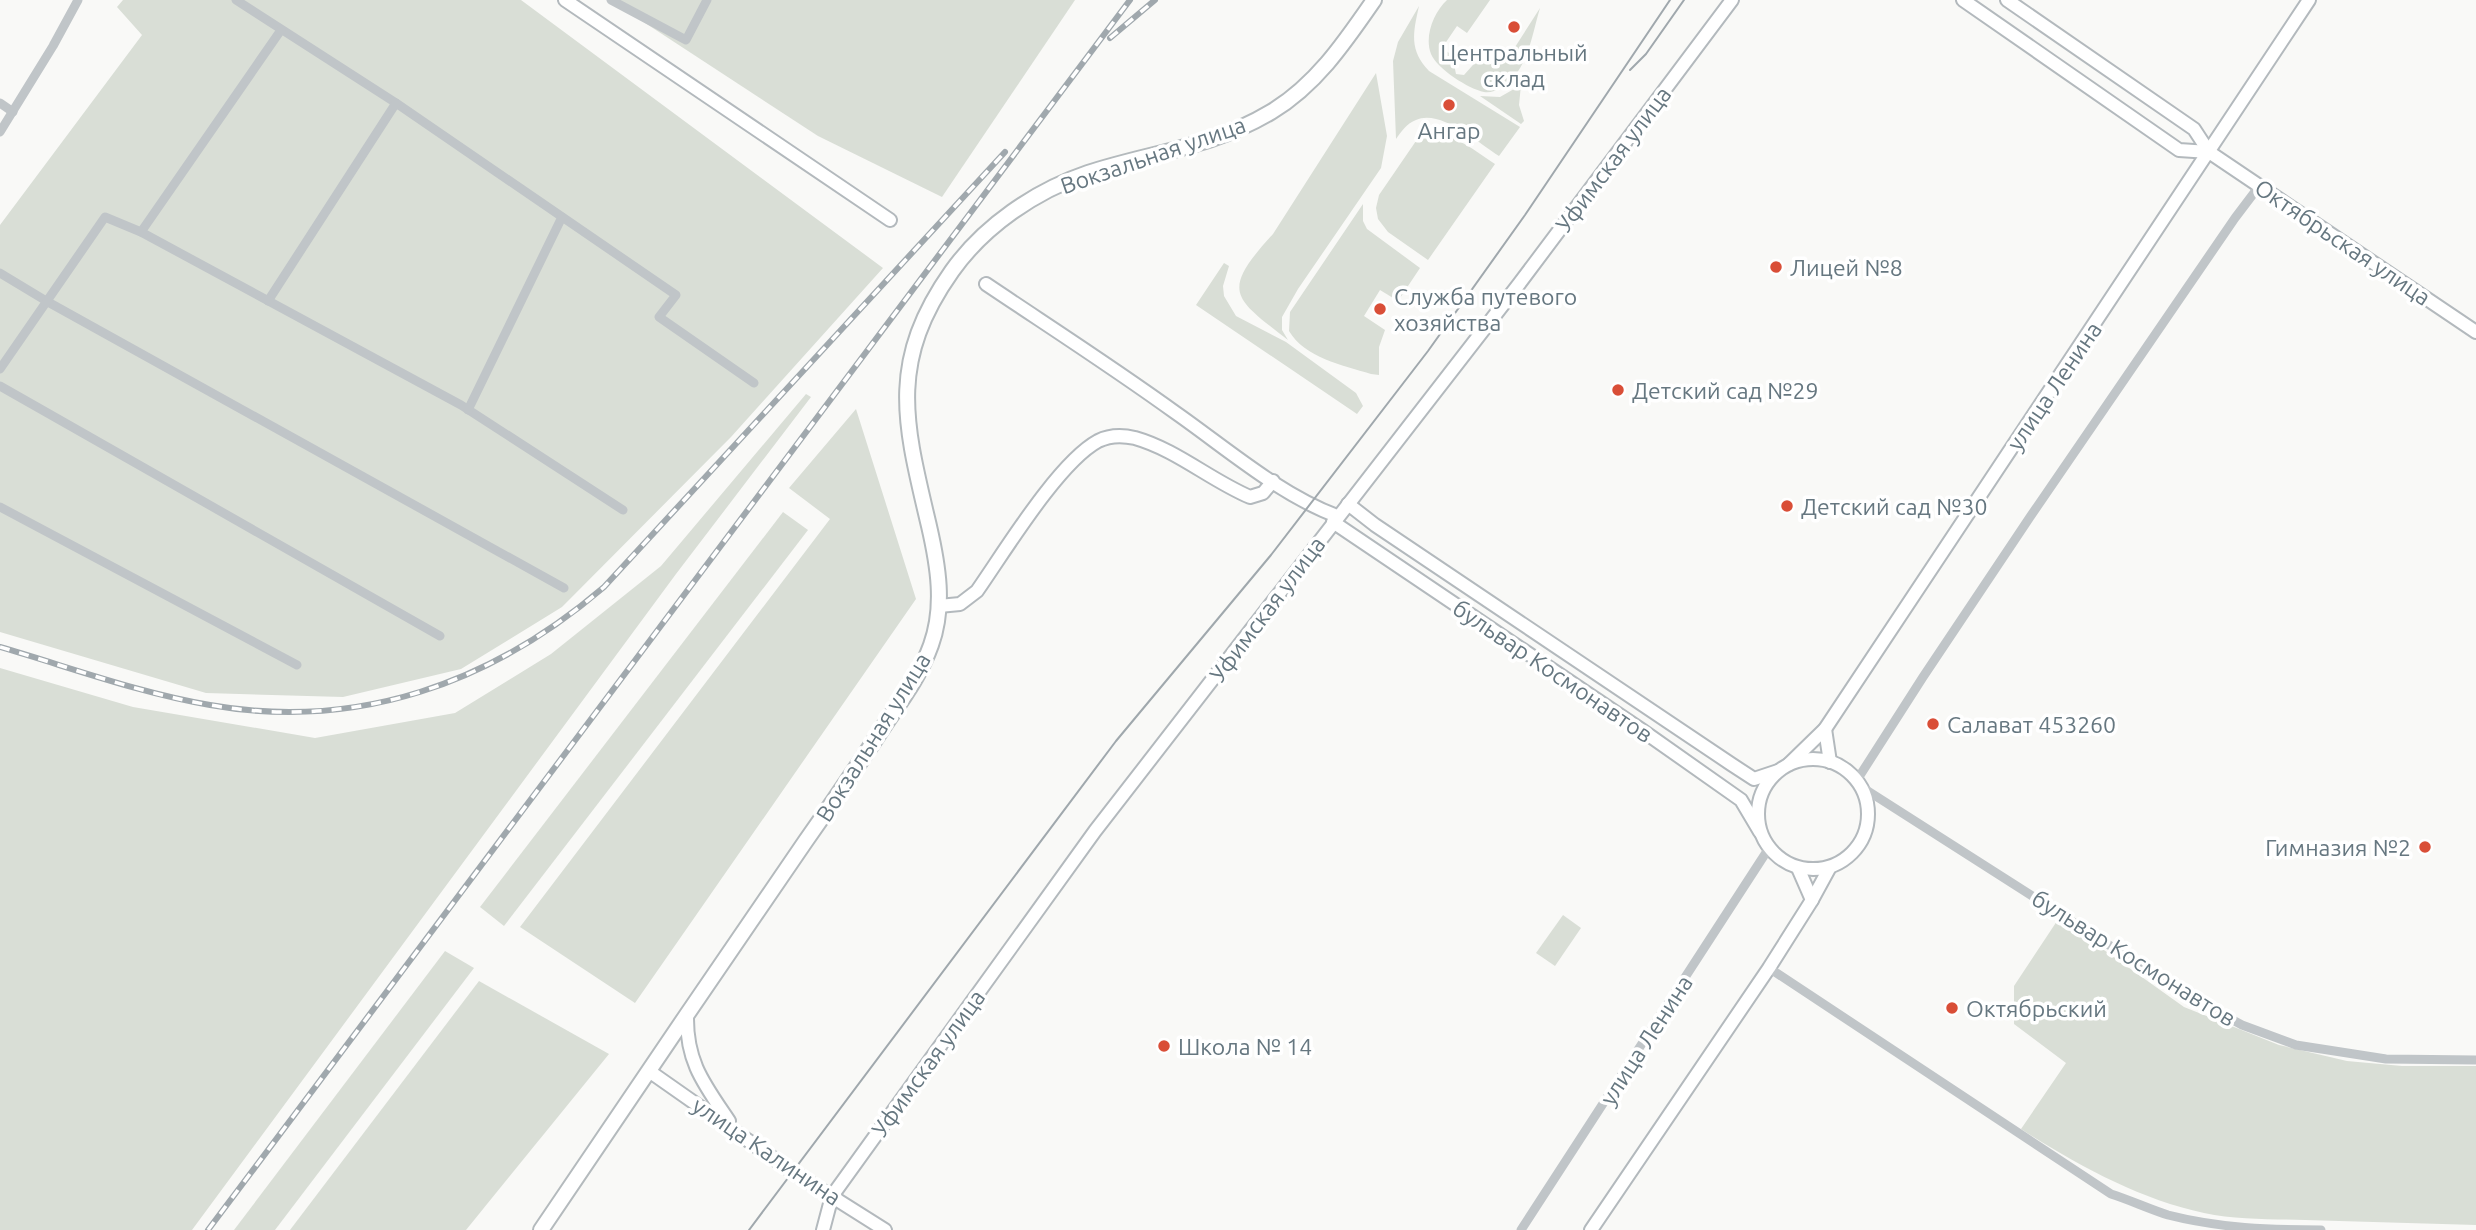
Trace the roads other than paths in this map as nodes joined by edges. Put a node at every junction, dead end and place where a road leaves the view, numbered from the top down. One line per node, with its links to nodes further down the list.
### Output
1 (78, 0): 16 (street)
2 (236, 0): 12 (street)
3 (565, 0): 21 (street)
4 (707, 0): 10 (street)
5 (1374, 0): 38 (main road, Вокзальная улица)
6 (1732, 0): 33 (street, Уфимская улица)
7 (1963, 0): 13 (street, Октябрьская улица)
8 (2007, 0): 11 (street, Октябрьская улица)
9 (2309, 0): 18 (street, улица Ленина)
10 (615, 1)
11 (2034, 18): 13 (street); 18 (street, Октябрьская улица)
12 (281, 30): 15 (street); 22 (street)
13 (2021, 39): 18 (street, Октябрьская улица)
14 (0, 103): 16 (street)
15 (396, 103): 20 (street); 25 (street)
16 (13, 112): 17 (street)
17 (0, 132)
18 (2209, 152): 19 (street, Октябрьская улица); 41 (street, улица Ленина)
19 (2260, 185): 27 (street, Октябрьская улица); 44 (street)
20 (562, 217): 29 (street); 31 (street)
21 (890, 220)
22 (141, 232): 25 (street); 26 (street)
23 (0, 273): 26 (street)
24 (986, 284): 32 (street, бульвар Космонавтов)
25 (268, 301): 31 (street)
26 (48, 302): 28 (street); 37 (street)
27 (2476, 332)
28 (0, 369)
29 (754, 383)
30 (0, 386): 39 (street)
31 (468, 410): 35 (street)
32 (1273, 481): 36 (street, бульвар Космонавтов); 38 (street)
33 (1348, 504): 36 (street, Уфимская улица); 43 (street, бульвар Космонавтов)
34 (0, 507): 40 (street)
35 (622, 510)
36 (1335, 519): 45 (street, бульвар Космонавтов); 55 (street, Уфимская улица)
37 (564, 589)
38 (939, 607): 51 (main road, Вокзальная улица)
39 (440, 636)
40 (297, 665)
41 (1825, 729): 42 (street); 43 (street, улица Ленина)
42 (1830, 762): 43 (street); 44 (street)
43 (1784, 768): 45 (street, улица Ленина)
44 (1859, 783): 48 (street); 52 (street, бульвар Космонавтов)
45 (1760, 832): 46 (street)
46 (1769, 848): 47 (street); 59 (street, улица Ленина)
47 (1798, 867): 48 (street); 49 (street)
48 (1830, 867): 49 (street)
49 (1812, 900): 50 (street)
50 (1769, 968): 60 (street); 61 (street)
51 (687, 1015): 53 (main road, Вокзальная улица); 54 (street)
52 (2476, 1060)
53 (649, 1071): 54 (street, улица Калинина); 56 (main road, Вокзальная улица)
54 (733, 1127): 55 (street, улица Калинина)
55 (832, 1196): 57 (street, Уфимская улица); 58 (street, улица Калинина)
56 (541, 1230)
57 (823, 1230)
58 (885, 1230)
59 (1521, 1230)
60 (1591, 1230)
61 (2321, 1230)

